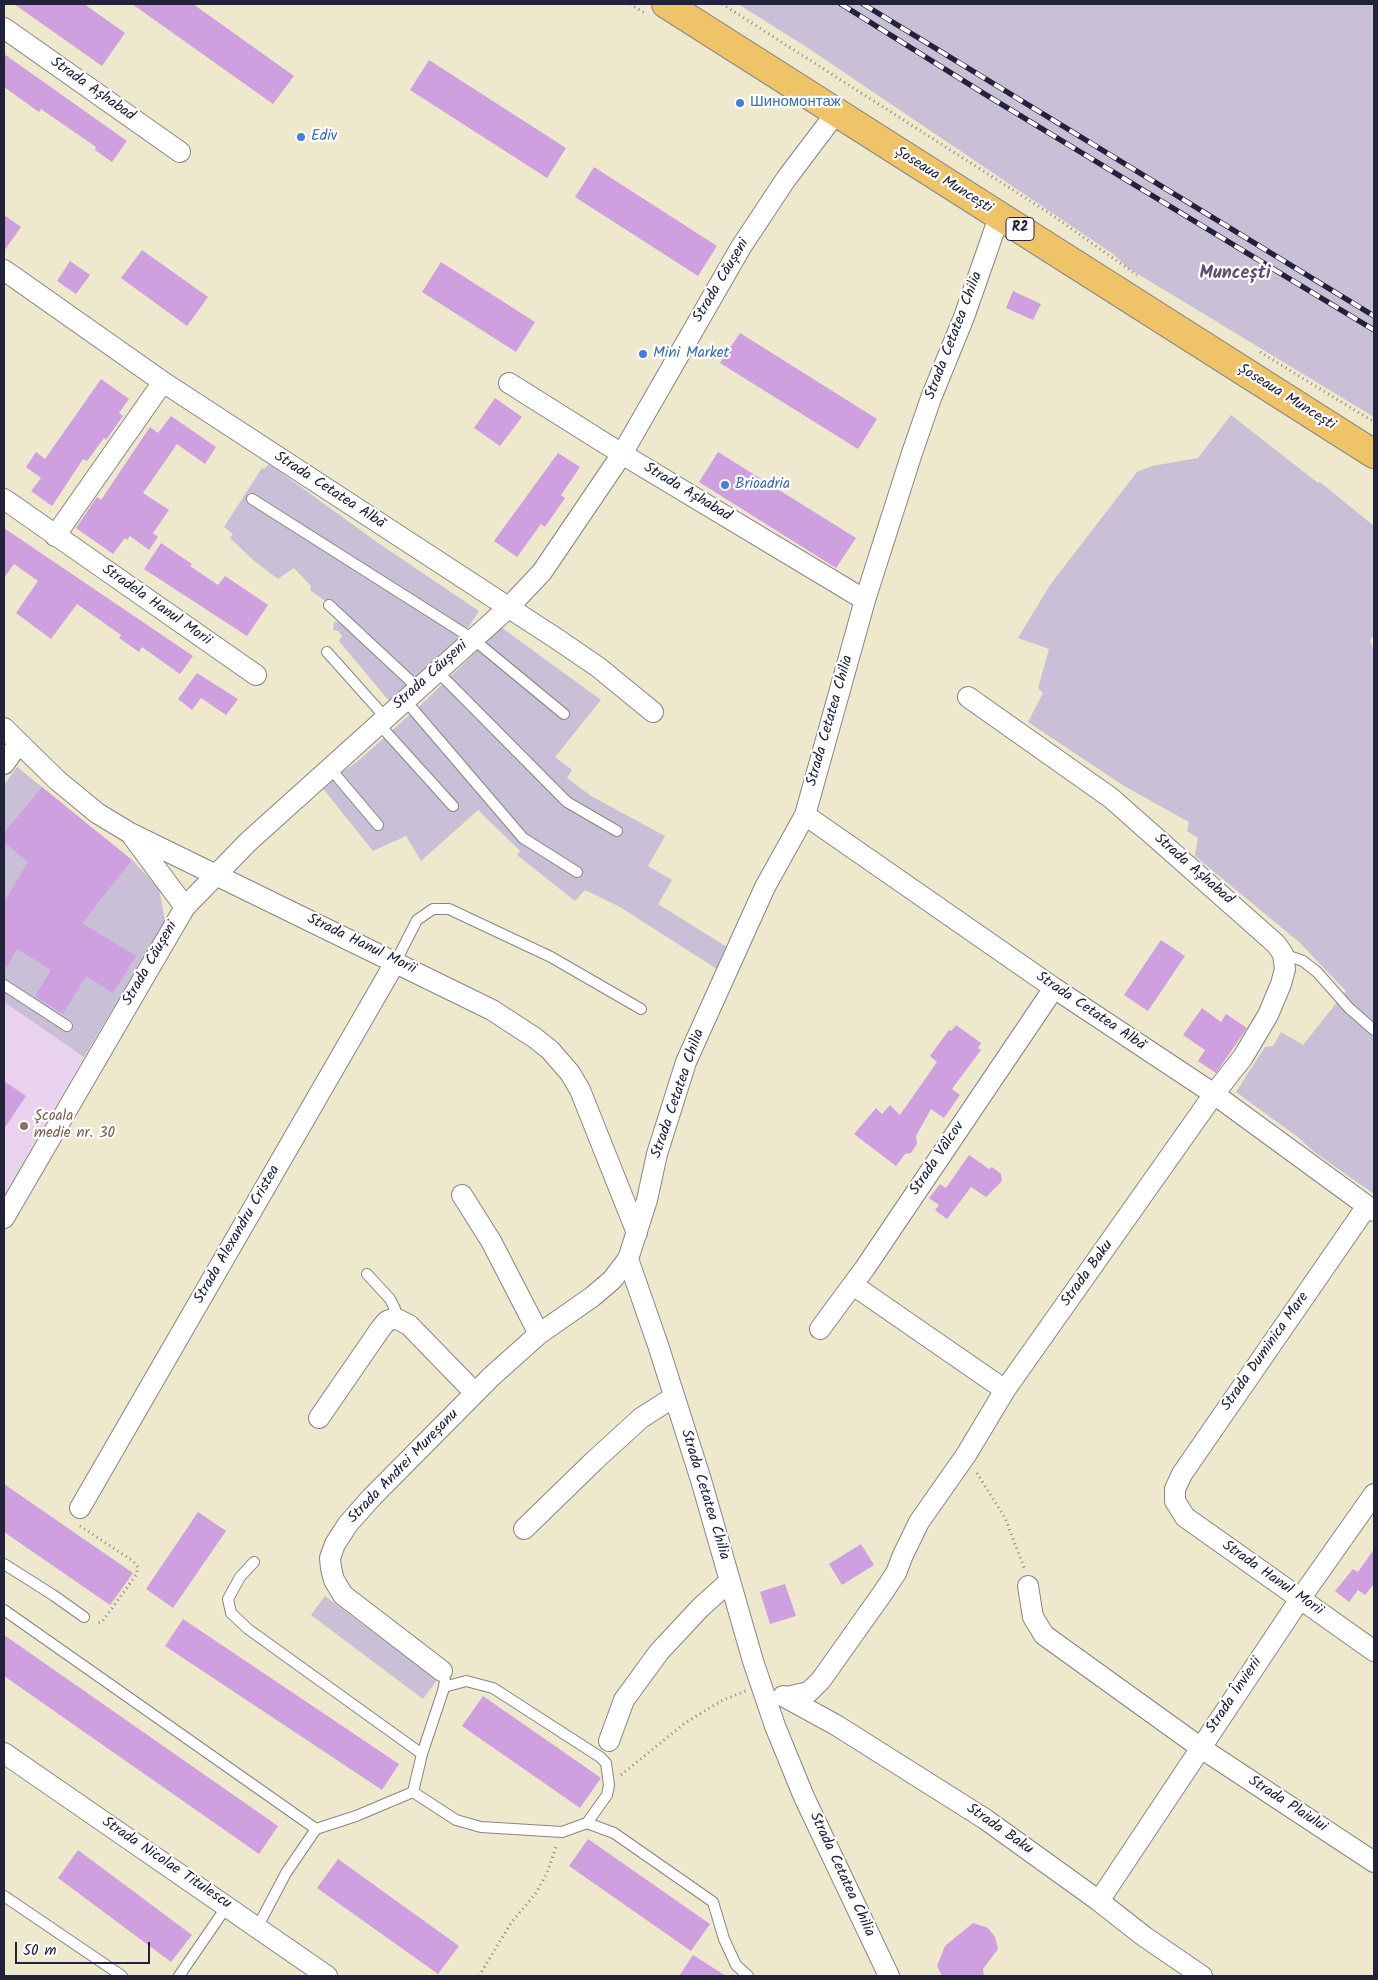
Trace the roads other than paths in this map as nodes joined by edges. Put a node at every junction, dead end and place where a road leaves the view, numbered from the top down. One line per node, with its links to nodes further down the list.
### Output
1 (666, 4): 3 (main road, Șoseaua Muncești / R2)
2 (4, 28): 4 (street, Strada Așhabad)
3 (836, 113): 5 (main road, Șoseaua Muncești / R2); 9 (street, Strada Căușeni)
4 (180, 152)
5 (1000, 217): 10 (main road, Șoseaua Muncești / R2); 14 (street, Strada Cetatea Chilia)
6 (4, 270): 7 (street, Strada Cetatea Albă)
7 (163, 382): 13 (street); 16 (street, Strada Cetatea Albă)
8 (509, 383): 9 (street, Strada Așhabad)
9 (622, 454): 14 (street, Strada Așhabad); 16 (street, Strada Căușeni)
10 (1374, 454)
11 (252, 499): 17 (lane)
12 (4, 500): 13 (street, Stradela Hanul Morii)
13 (56, 536): 20 (street, Stradela Hanul Morii)
14 (865, 600): 31 (street, Strada Cetatea Chilia)
15 (329, 605): 21 (lane)
16 (508, 608): 17 (street, Strada Căușeni); 23 (street, Strada Cetatea Albă)
17 (473, 639): 19 (street, Strada Căușeni); 24 (lane)
18 (327, 652): 25 (lane)
19 (437, 671): 21 (street, Strada Căușeni); 33 (lane)
20 (256, 675)
21 (411, 694): 25 (street, Strada Căușeni); 35 (lane)
22 (968, 697): 38 (street, Strada Așhabad)
23 (653, 712)
24 (564, 714)
25 (382, 720): 29 (street, Strada Căușeni); 30 (lane)
26 (4, 728): 27 (street, Strada Hanul Morii)
27 (19, 742): 28 (street); 34 (street, Strada Hanul Morii)
28 (4, 764)
29 (329, 767): 32 (lane); 36 (street, Strada Căușeni)
30 (453, 806)
31 (804, 815): 41 (street, Strada Cetatea Albă); 49 (street, Strada Cetatea Chilia)
32 (378, 825)
33 (618, 831)
34 (130, 833): 36 (street, Strada Hanul Morii); 37 (street)
35 (577, 872)
36 (215, 874): 37 (street, Strada Căușeni); 39 (street, Strada Hanul Morii)
37 (185, 907): 48 (street, Strada Căușeni)
38 (1283, 954): 44 (lane); 45 (street)
39 (396, 962): 42 (lane); 49 (street, Strada Hanul Morii); 62 (street, Strada Alexandru Cristea)
40 (4, 985): 43 (lane)
41 (1054, 988): 45 (street, Strada Cetatea Albă); 52 (street, Strada Vâlcov)
42 (641, 1009)
43 (67, 1026)
44 (1374, 1030)
45 (1214, 1094): 47 (street, Strada Cetatea Albă); 56 (street, Strada Baku)
46 (462, 1195): 55 (street)
47 (1371, 1209): 61 (street, Strada Duminica Mare)
48 (4, 1218)
49 (638, 1233): 50 (street, Strada Cetatea Chilia)
50 (628, 1259): 55 (street, Strada Andrei Mureșanu); 58 (street, Strada Cetatea Chilia)
51 (367, 1274): 53 (lane)
52 (853, 1285): 54 (street, Strada Vâlcov); 56 (street)
53 (394, 1318): 57 (street); 59 (street)
54 (820, 1329)
55 (539, 1334): 57 (street, Strada Andrei Mureșanu)
56 (1005, 1390): 74 (street, Strada Baku)
57 (475, 1393): 72 (street, Strada Andrei Mureșanu)
58 (674, 1397): 63 (street); 66 (street, Strada Cetatea Chilia)
59 (319, 1418)
60 (1374, 1494): 68 (street, Strada Învierii)
61 (1175, 1501): 68 (street, Strada Hanul Morii)
62 (80, 1508)
63 (524, 1529)
64 (254, 1562): 78 (lane)
65 (4, 1564): 70 (lane)
66 (730, 1581): 73 (street, Strada Cetatea Chilia); 75 (street)
67 (1028, 1586): 76 (street, Strada Plaiului)
68 (1300, 1600): 71 (street, Strada Hanul Morii); 76 (street, Strada Învierii)
69 (4, 1610): 81 (lane)
70 (84, 1617)
71 (1374, 1651)
72 (443, 1679): 78 (lane); 80 (lane)
73 (762, 1688): 74 (street, Strada Baku); 91 (street, Strada Cetatea Chilia)
74 (787, 1696): 84 (street, Strada Baku)
75 (608, 1741)
76 (1200, 1748): 82 (street, Strada Plaiului); 84 (street, Strada Învierii)
77 (4, 1753): 85 (street, Strada Nicolae Titulescu)
78 (422, 1754): 79 (lane)
79 (413, 1792): 80 (lane); 81 (lane)
80 (587, 1823): 90 (lane)
81 (316, 1829): 86 (lane)
82 (1374, 1862)
83 (4, 1896): 87 (lane)
84 (1099, 1901): 92 (street, Strada Baku)
85 (228, 1906): 86 (street, Strada Nicolae Titulescu); 88 (lane)
86 (257, 1928): 89 (street, Strada Nicolae Titulescu)
87 (122, 1976)
88 (179, 1976)
89 (327, 1976)
90 (748, 1976)
91 (889, 1976)
92 (1202, 1976)

